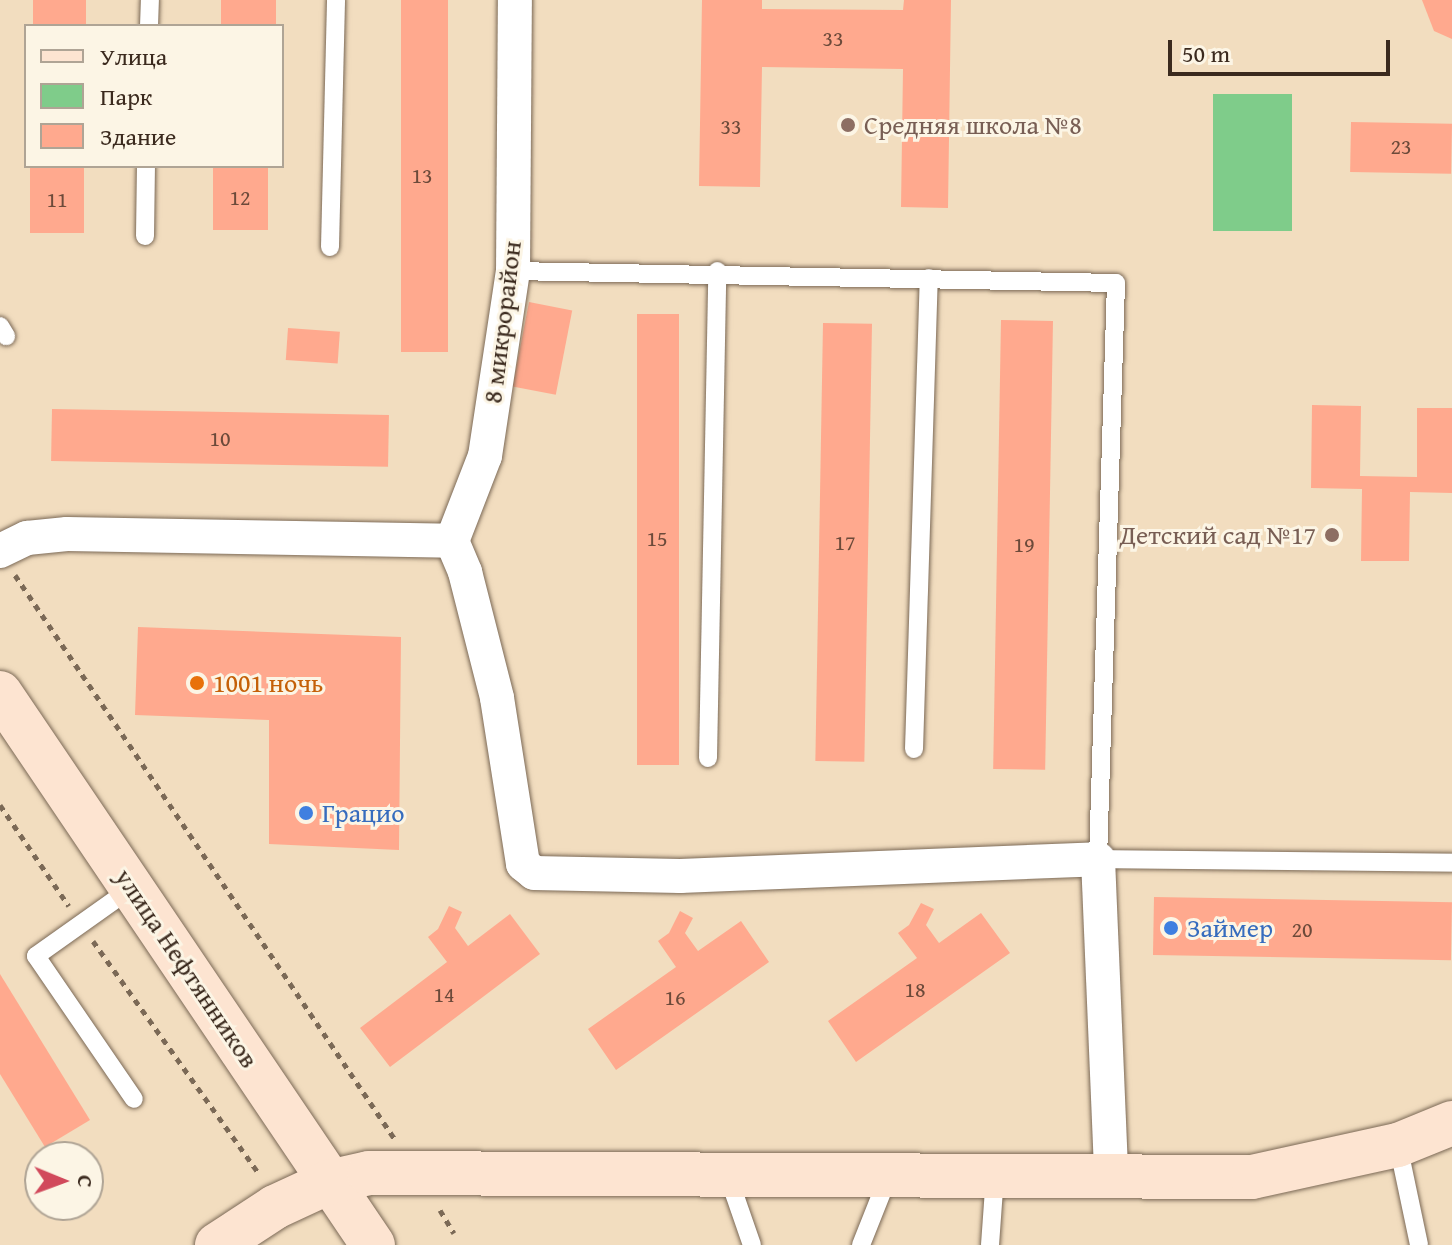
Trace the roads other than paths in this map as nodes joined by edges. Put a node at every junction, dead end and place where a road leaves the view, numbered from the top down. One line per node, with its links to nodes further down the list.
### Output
1 (150, 0): 4 (lane)
2 (336, 0): 7 (lane)
3 (515, 0): 8 (street, 8 микрорайон)
4 (149, 24)
5 (146, 168): 6 (lane)
6 (145, 236)
7 (330, 247)
8 (513, 271): 9 (lane); 11 (street, 8 микрорайон)
9 (717, 271): 10 (lane); 15 (lane)
10 (929, 278): 14 (lane); 16 (lane)
11 (452, 541): 12 (street); 16 (street)
12 (4, 559)
13 (0, 693): 18 (street, улица Нефтянников)
14 (914, 749)
15 (708, 758)
16 (1098, 859): 17 (lane); 25 (street)
17 (1452, 863)
18 (133, 887): 19 (lane); 26 (street, улица Нефтянников)
19 (134, 1099)
20 (1452, 1123): 21 (street)
21 (1398, 1145): 25 (street); 32 (lane)
22 (726, 1171): 23 (street); 26 (street); 29 (lane)
23 (890, 1172): 24 (street); 30 (lane)
24 (995, 1175): 25 (street); 31 (lane)
25 (1111, 1175)
26 (329, 1182): 27 (street); 28 (street, улица Нефтянников)
27 (217, 1245)
28 (373, 1245)
29 (752, 1245)
30 (861, 1245)
31 (990, 1245)
32 (1419, 1245)

